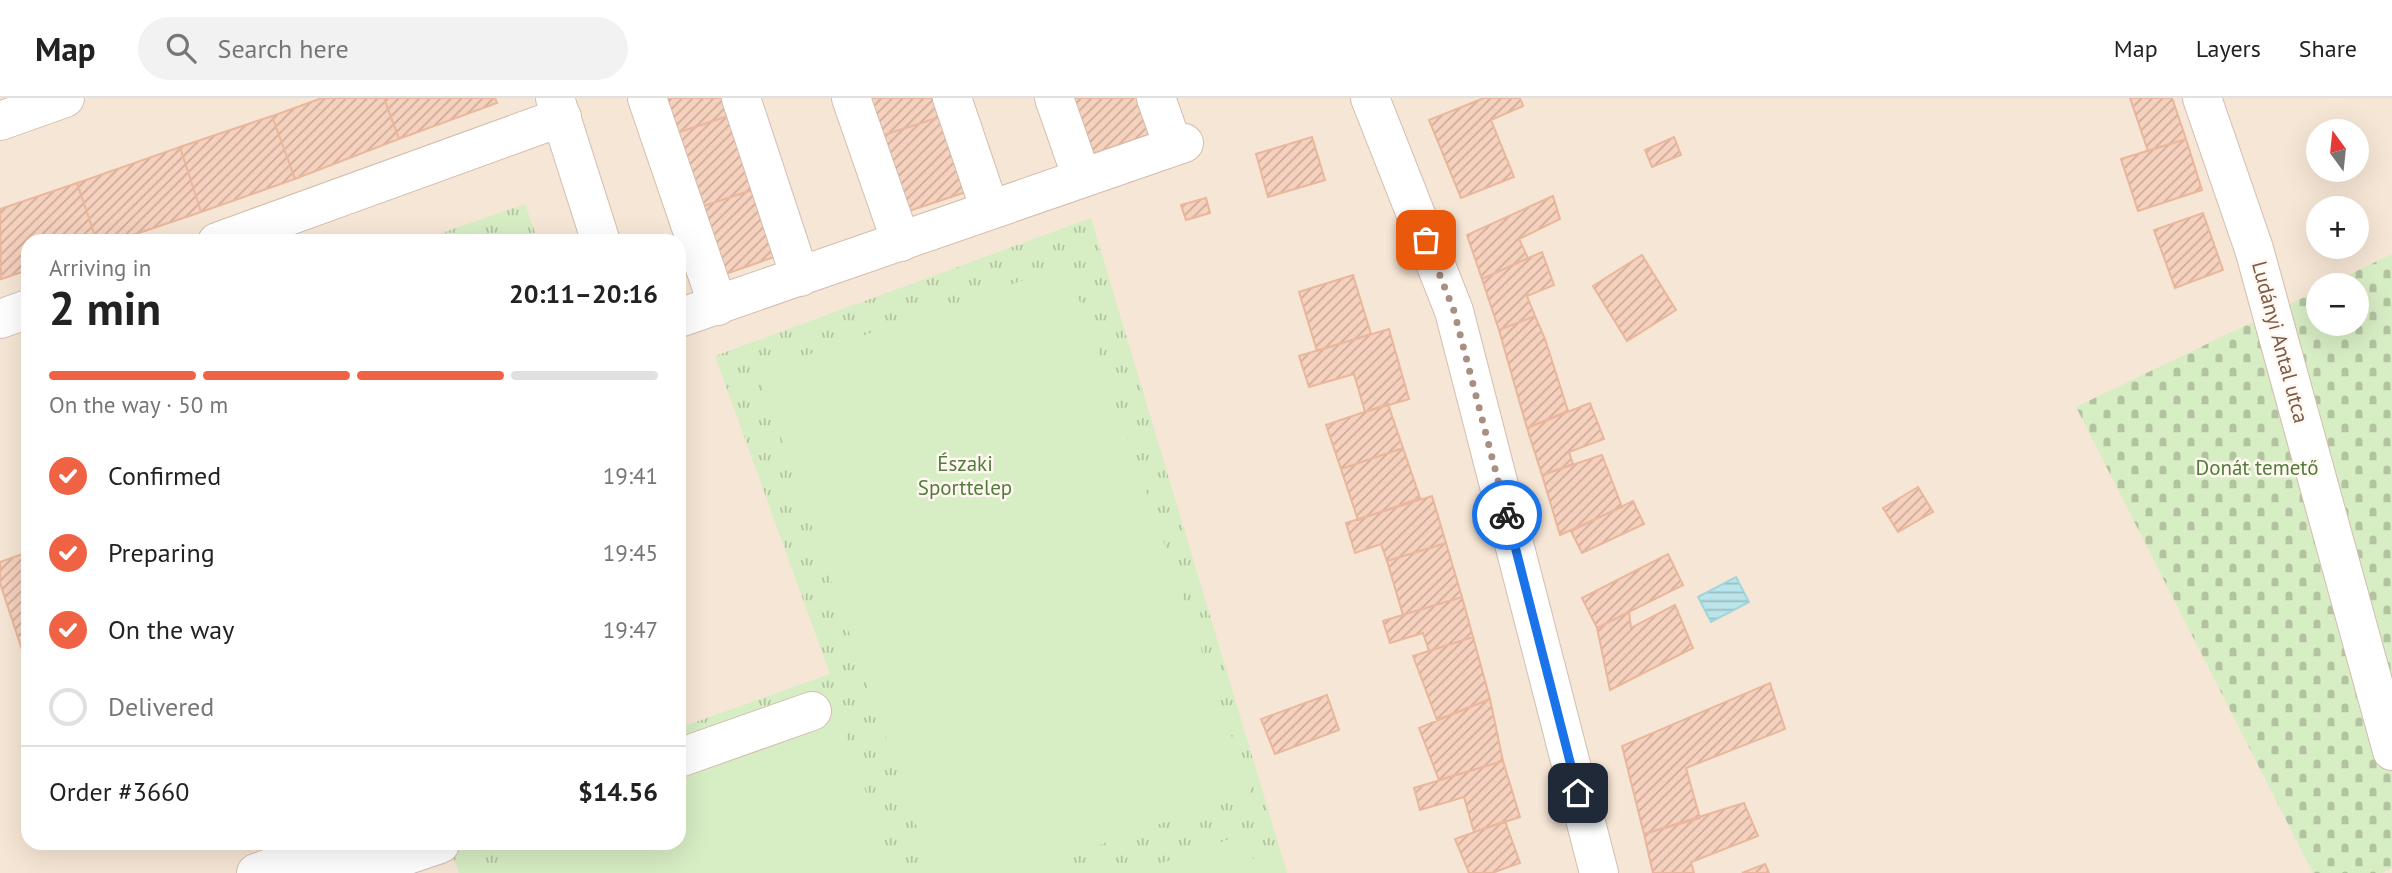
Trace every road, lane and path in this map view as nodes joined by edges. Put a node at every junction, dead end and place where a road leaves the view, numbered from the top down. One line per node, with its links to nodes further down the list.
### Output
1 (65, 98): 11 (street)
2 (646, 98): 18 (street)
3 (741, 98): 17 (street)
4 (851, 98): 16 (street)
5 (952, 98): 13 (street)
6 (1054, 98): 12 (street)
7 (1156, 98): 12 (street)
8 (1370, 98): 28 (street)
9 (2202, 98): 23 (street, Ludányi Antal utca)
10 (559, 108): 14 (street); 15 (street)
11 (0, 121)
12 (1082, 178): 13 (street)
13 (990, 210): 16 (street)
14 (237, 234)
15 (598, 234)
16 (901, 242): 17 (street)
17 (800, 277): 18 (street)
18 (718, 306): 20 (street)
19 (21, 312): 21 (street)
20 (686, 316)
21 (0, 319)
22 (812, 711): 24 (street)
23 (2392, 751)
24 (686, 756)
25 (424, 850): 26 (street)
26 (365, 872): 27 (street)
27 (256, 873)
28 (1599, 873)

